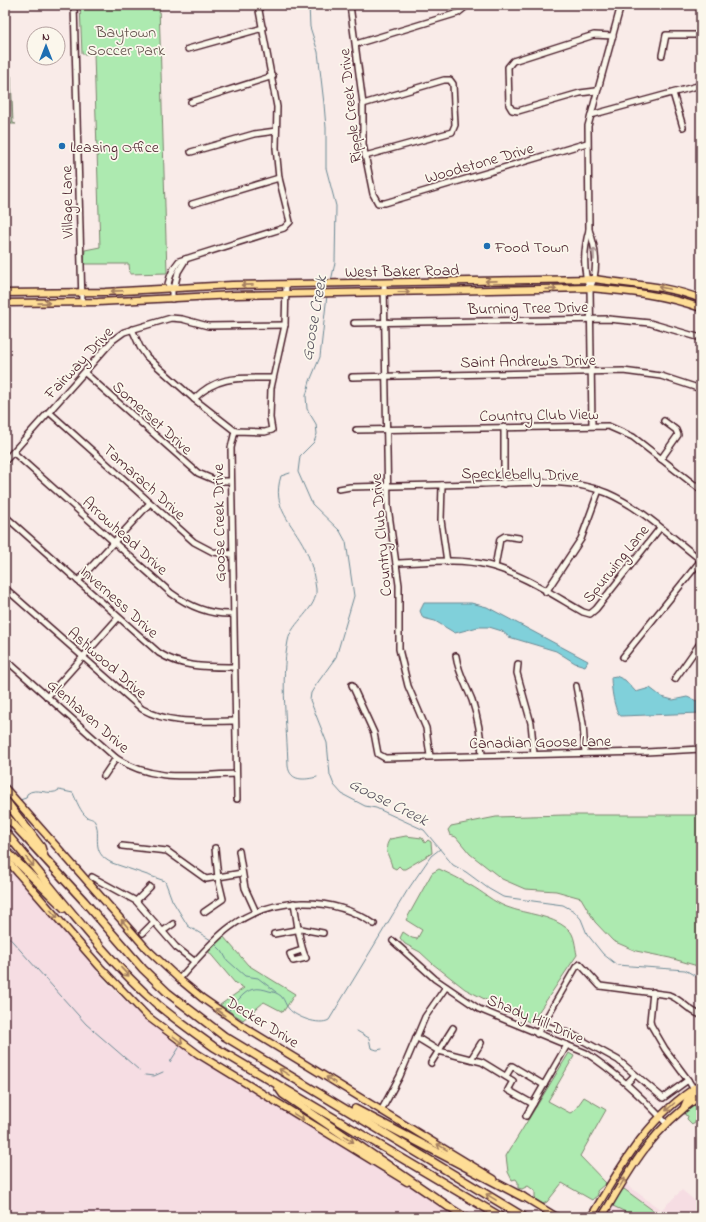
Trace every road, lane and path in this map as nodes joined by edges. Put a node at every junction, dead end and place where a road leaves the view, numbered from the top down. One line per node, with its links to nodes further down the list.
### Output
1 (74, 5): 36 (street, Village Lane)
2 (258, 5): 6 (street)
3 (350, 5): 9 (street, Ripple Creek Drive)
4 (468, 5): 9 (street)
5 (621, 5): 8 (street)
6 (263, 28): 10 (street); 12 (street)
7 (701, 35): 11 (street)
8 (613, 36): 14 (street); 14 (street)
9 (356, 44): 17 (street, Ripple Creek Drive)
10 (188, 49)
11 (662, 55)
12 (273, 76): 16 (street); 20 (street)
13 (701, 85): 15 (street)
14 (596, 91): 18 (street)
15 (673, 93): 18 (street); 19 (street)
16 (190, 102)
17 (363, 104): 23 (street, Ripple Creek Drive); 23 (street)
18 (591, 115): 21 (street)
19 (683, 127)
20 (276, 131): 22 (street); 24 (street)
21 (587, 144): 25 (street, Woodstone Drive); 27 (street)
22 (190, 152)
23 (365, 156): 25 (street, Ripple Creek Drive)
24 (279, 178): 26 (street); 34 (street)
25 (378, 203)
26 (192, 204)
27 (589, 230): 28 (street, one-way to 27); 29 (street)
28 (595, 279): 29 (main road, West Baker Road); 33 (street); 39 (main road, West Baker Road, one-way to 28)
29 (586, 280): 30 (main road, West Baker Road); 33 (street)
30 (512, 281): 31 (main road, West Baker Road, one-way to 31); 35 (main road)
31 (384, 283): 32 (main road, West Baker Road); 38 (street, Country Club Drive)
32 (286, 285): 34 (main road, West Baker Road, one-way to 34); 40 (street)
33 (590, 288): 35 (main road, West Baker Road, one-way to 33); 43 (main road, West Baker Road); 47 (street)
34 (172, 289): 36 (main road, West Baker Road, one-way to 36); 42 (street)
35 (512, 290): 38 (main road, West Baker Road, one-way to 35)
36 (82, 292): 37 (main road, West Baker Road); 45 (street, Village Lane)
37 (5, 293)
38 (384, 293): 40 (main road, West Baker Road); 48 (street, Country Club Drive)
39 (685, 293): 41 (main road, West Baker Road); 43 (main road)
40 (286, 294): 42 (main road, West Baker Road); 50 (street)
41 (701, 298)
42 (172, 299): 45 (main road, West Baker Road)
43 (681, 302): 46 (main road, West Baker Road)
44 (5, 303): 45 (main road, West Baker Road, one-way to 45)
45 (82, 303)
46 (701, 308)
47 (591, 318): 48 (street, Burning Tree Drive); 52 (street, Burning Tree Drive); 53 (street)
48 (384, 322): 49 (street, Burning Tree Drive); 55 (street, Country Club Drive)
49 (354, 323)
50 (285, 325): 51 (street, Fairway Drive); 57 (street)
51 (132, 329): 54 (street, Fairway Drive); 59 (street)
52 (701, 338)
53 (592, 372): 55 (street, Saint Andrew's Drive); 58 (street, Saint Andrew's Drive); 62 (street)
54 (85, 373): 60 (street, Fairway Drive); 70 (street, Somerset Drive)
55 (385, 376): 56 (street, Saint Andrew's Drive); 65 (street, Country Club Drive)
56 (352, 377)
57 (272, 378): 59 (street); 66 (street)
58 (701, 389)
59 (194, 399): 66 (street)
60 (49, 412): 67 (street, Fairway Drive); 77 (street, Tamarach Drive)
61 (664, 421): 68 (street)
62 (592, 425): 63 (street, Country Club View); 68 (street, Country Club View)
63 (504, 427): 65 (street, Country Club View); 71 (street)
64 (356, 430): 65 (street, Country Club View)
65 (387, 430): 73 (street, Country Club Drive)
66 (235, 431): 70 (street, Goose Creek Drive)
67 (13, 452): 69 (street, Fairway Drive); 81 (street, Arrowhead Drive)
68 (661, 459): 74 (street, Country Club View)
69 (5, 461)
70 (230, 481): 82 (street, Goose Creek Drive)
71 (504, 484): 72 (street, Specklebelly Drive); 76 (street, Specklebelly Drive)
72 (442, 485): 73 (street, Specklebelly Drive); 84 (street)
73 (387, 486): 75 (street, Specklebelly Drive); 85 (street, Country Club Drive)
74 (700, 488)
75 (339, 489)
76 (599, 490): 79 (street, Specklebelly Drive); 89 (street)
77 (150, 503): 81 (street); 82 (street, Tamarach Drive)
78 (5, 516): 87 (street, Inverness Drive)
79 (660, 528): 83 (street, Specklebelly Drive); 89 (street, Spurwing Lane)
80 (519, 538): 86 (street)
81 (114, 542): 87 (street); 90 (street, Arrowhead Drive)
82 (232, 554): 90 (street, Goose Creek Drive)
83 (701, 560): 95 (street)
84 (447, 562): 85 (street); 86 (street)
85 (396, 563): 108 (street, Country Club Drive)
86 (495, 568): 89 (street)
87 (78, 581): 91 (street, Inverness Drive)
88 (5, 588): 94 (street, Ashwood Drive)
89 (546, 592)
90 (233, 614): 98 (street, Goose Creek Drive)
91 (118, 618): 94 (street); 98 (street, Inverness Drive)
92 (701, 642): 99 (street)
93 (456, 656): 107 (street)
94 (82, 658): 102 (street); 103 (street, Ashwood Drive)
95 (623, 658)
96 (5, 659): 102 (street, Glenhaven Drive)
97 (518, 664): 106 (street)
98 (234, 667): 103 (street, Goose Creek Drive)
99 (675, 679)
100 (352, 685): 108 (street, Canadian Goose Lane)
101 (576, 686): 105 (street)
102 (47, 696): 109 (street, Glenhaven Drive)
103 (234, 721): 110 (street, Goose Creek Drive)
104 (701, 749): 105 (street, Canadian Goose Lane)
105 (585, 753): 106 (street, Canadian Goose Lane)
106 (534, 754): 107 (street, Canadian Goose Lane)
107 (482, 755): 108 (street, Canadian Goose Lane)
108 (430, 756)
109 (116, 758): 110 (street, Glenhaven Drive); 111 (street)
110 (236, 774): 113 (street, Goose Creek Drive)
111 (104, 776)
112 (5, 788): 143 (main road, Decker Drive, one-way to 112)
113 (237, 799)
114 (5, 800): 122 (highway)
115 (5, 815): 122 (highway, Decker Drive)
116 (5, 832): 136 (highway, one-way to 136)
117 (122, 846): 125 (street)
118 (215, 848): 125 (street)
119 (5, 850): 136 (highway)
120 (239, 851): 123 (street)
121 (5, 858): 173 (main road, one-way to 173)
122 (46, 861): 158 (highway, Decker Drive, one-way to 122)
123 (242, 873): 125 (street); 130 (street)
124 (92, 877): 127 (street)
125 (218, 878): 129 (street)
126 (150, 887): 127 (street)
127 (136, 901): 131 (street)
128 (294, 903): 130 (street); 133 (street); 134 (street)
129 (204, 912)
130 (256, 912): 142 (street)
131 (154, 922): 135 (street); 137 (street)
132 (173, 924): 135 (street)
133 (374, 924)
134 (300, 929): 138 (street); 139 (street); 141 (street)
135 (163, 931): 142 (street)
136 (90, 933): 160 (highway, one-way to 160)
137 (142, 933)
138 (323, 933)
139 (274, 934)
140 (393, 941): 144 (street, Shady Hill Drive)
141 (302, 950)
142 (195, 962): 143 (street)
143 (179, 979): 168 (main road, Decker Drive, one-way to 143)
144 (446, 987): 149 (street, Shady Hill Drive); 150 (street)
145 (652, 992): 146 (street); 147 (street); 159 (street)
146 (701, 1015)
147 (541, 1024): 149 (street); 156 (street)
148 (453, 1028): 153 (street)
149 (537, 1034): 152 (street, Shady Hill Drive)
150 (416, 1037): 153 (street); 168 (street)
151 (481, 1043): 154 (street)
152 (567, 1045): 161 (street, Shady Hill Drive); 163 (street)
153 (439, 1051): 154 (street); 155 (street)
154 (471, 1059): 157 (street)
155 (431, 1063)
156 (635, 1075): 159 (street); 161 (street)
157 (506, 1076): 163 (street); 166 (street)
158 (296, 1079): 172 (highway); 176 (highway, Decker Drive, one-way to 158)
159 (688, 1080): 164 (street)
160 (274, 1082): 173 (highway, one-way to 173); 175 (highway)
161 (627, 1083): 170 (street, Shady Hill Drive)
162 (701, 1084): 164 (main road)
163 (544, 1085): 166 (street)
164 (693, 1088): 167 (main road); 170 (main road, one-way to 170)
165 (701, 1095): 167 (main road)
166 (533, 1104): 169 (street)
167 (684, 1107): 171 (main road)
168 (380, 1111): 172 (main road, Decker Drive, one-way to 168)
169 (526, 1116)
170 (660, 1116): 171 (street, Shady Hill Drive); 178 (main road)
171 (666, 1123): 179 (main road, one-way to 171)
172 (523, 1197): 177 (main road, Decker Drive)
173 (449, 1207): 174 (main road)
174 (465, 1217)
175 (501, 1217)
176 (524, 1217)
177 (557, 1217)
178 (591, 1217)
179 (602, 1217)

